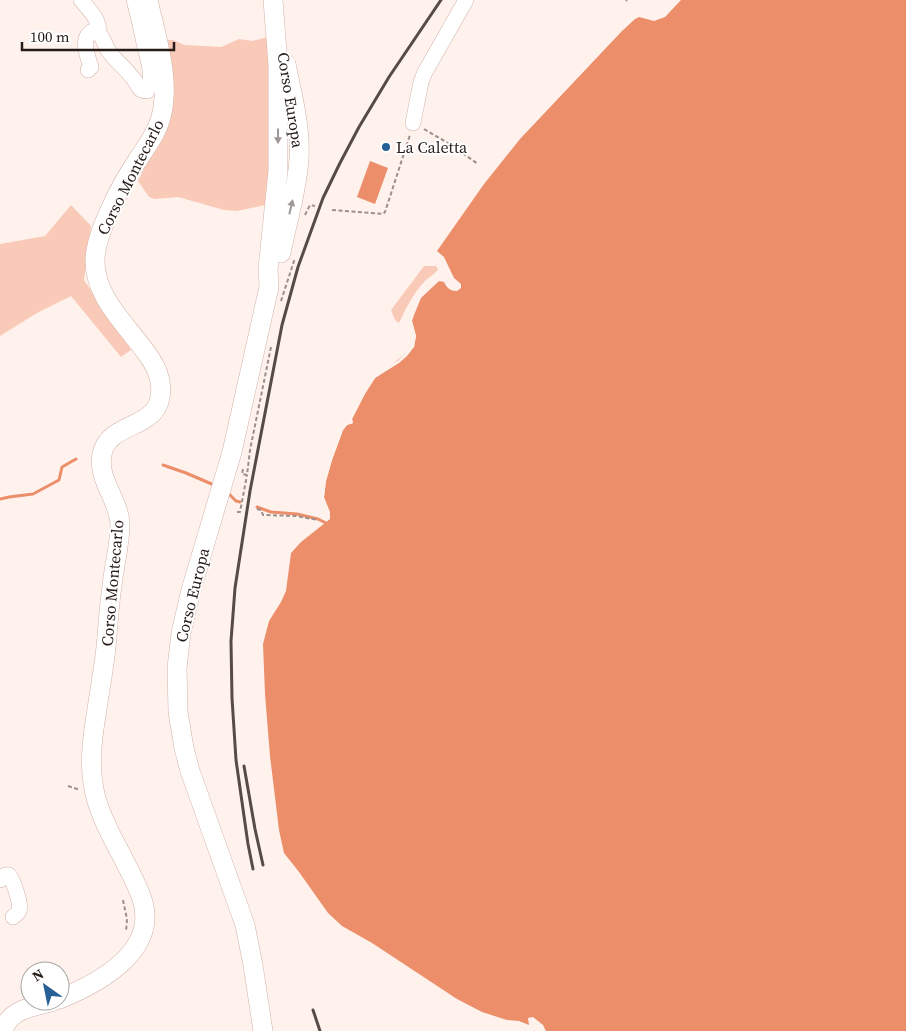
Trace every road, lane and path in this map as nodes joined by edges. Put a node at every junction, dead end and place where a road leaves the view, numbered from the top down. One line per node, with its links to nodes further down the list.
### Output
1 (82, 0): 6 (street)
2 (134, 0): 6 (street)
3 (148, 0): 29 (main road, Corso Montecarlo)
4 (273, 0): 11 (main road, Corso Europa, one-way to 11); 12 (main road, Corso Europa)
5 (466, 0): 8 (street)
6 (98, 32): 7 (street)
7 (88, 70)
8 (413, 123): 14 (path)
9 (436, 136): 10 (path)
10 (478, 164)
11 (278, 171): 12 (main road); 17 (main road, Corso Europa)
12 (298, 173): 17 (main road, Corso Europa, one-way to 12)
13 (315, 206): 15 (path)
14 (332, 210)
15 (303, 223)
16 (295, 258): 18 (path)
17 (269, 287): 32 (main road, Corso Europa)
18 (280, 305)
19 (272, 343): 21 (path)
20 (242, 474): 21 (path)
21 (247, 475): 23 (path)
22 (257, 509): 24 (path)
23 (237, 512)
24 (318, 520)
25 (0, 880): 27 (street)
26 (123, 900): 28 (path)
27 (13, 917)
28 (125, 935)
29 (70, 994)
30 (20, 1011): 31 (main road)
31 (3, 1031)
32 (263, 1031)

